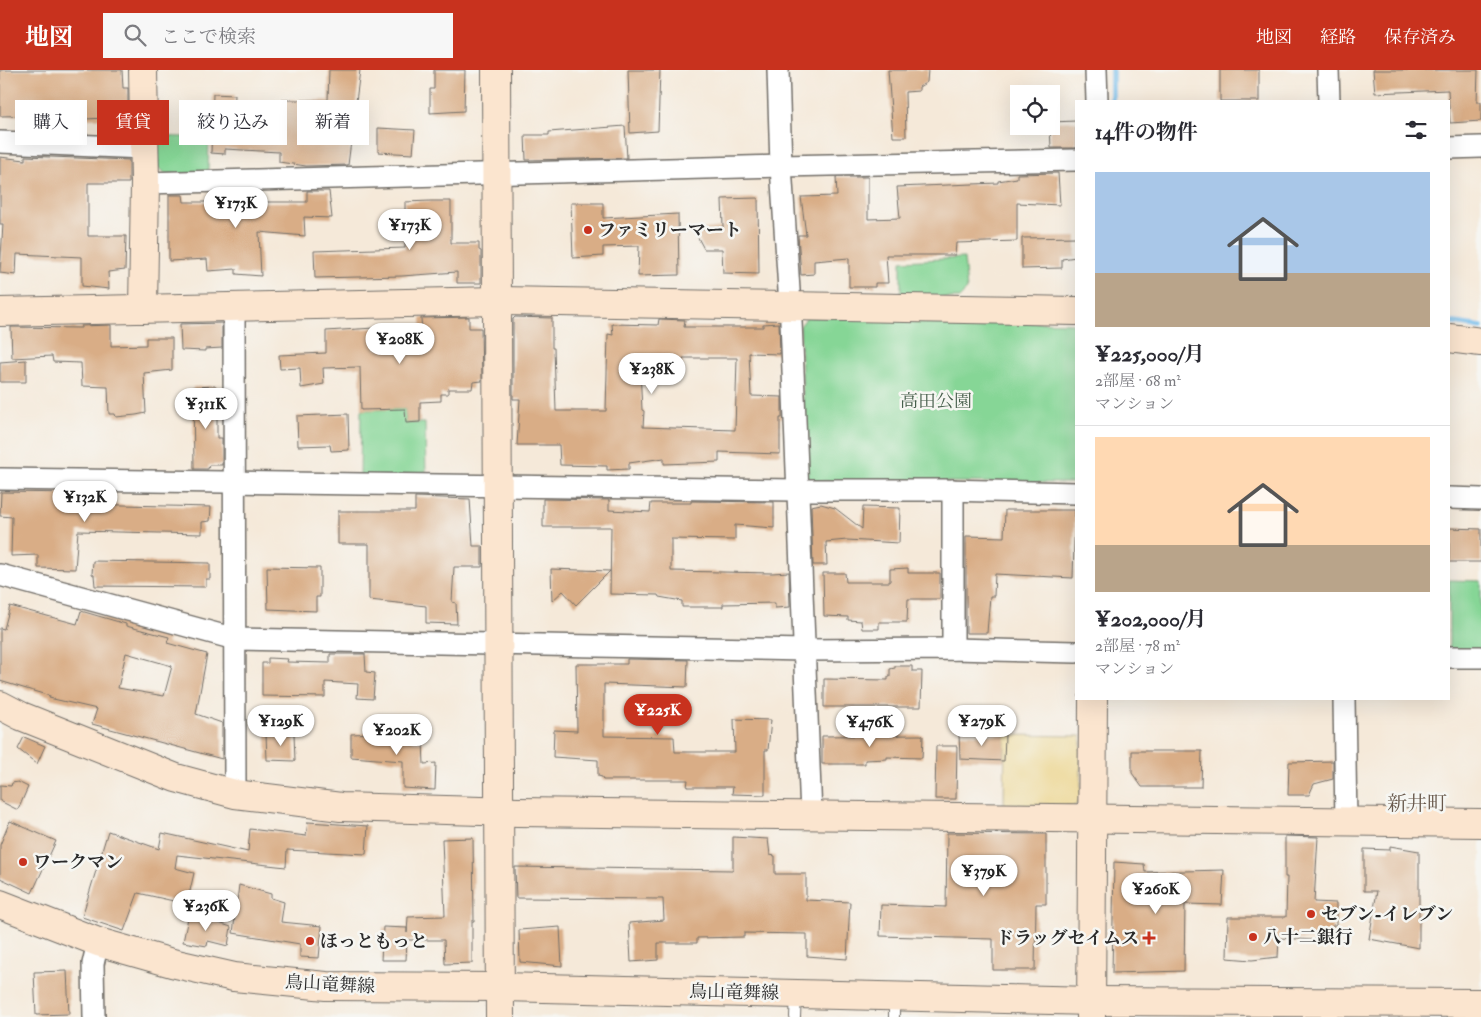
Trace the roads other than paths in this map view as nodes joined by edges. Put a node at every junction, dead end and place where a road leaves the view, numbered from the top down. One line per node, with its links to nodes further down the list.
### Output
1 (143, 70): 10 (street)
2 (496, 70): 14 (street)
3 (778, 70): 13 (street)
4 (1096, 70): 6 (street)
5 (1328, 70): 7 (street)
6 (1097, 100)
7 (1330, 100)
8 (0, 142): 10 (street)
9 (1481, 147): 11 (street)
10 (144, 148): 15 (street)
11 (1450, 148)
12 (1075, 160): 13 (street)
13 (782, 166): 14 (street); 17 (street)
14 (497, 174): 15 (street); 16 (street)
15 (145, 183): 19 (street)
16 (497, 301): 17 (street); 18 (street); 26 (street)
17 (790, 305): 20 (street); 27 (street)
18 (234, 307): 19 (street); 25 (street)
19 (143, 308): 21 (street)
20 (1075, 311)
21 (1, 314)
22 (1450, 338): 23 (street)
23 (1481, 342)
24 (0, 479): 25 (street)
25 (233, 482): 26 (street); 33 (street)
26 (498, 485): 27 (street); 34 (street)
27 (797, 490): 28 (street); 36 (street)
28 (953, 490): 29 (street); 35 (street)
29 (1075, 493)
30 (1450, 498): 31 (street)
31 (1481, 499)
32 (0, 575): 33 (street)
33 (236, 639): 34 (street); 43 (street)
34 (499, 644): 36 (street); 44 (street)
35 (953, 649): 36 (street); 37 (street)
36 (804, 650): 45 (street)
37 (1075, 652)
38 (1450, 656): 39 (street)
39 (1481, 657)
40 (1093, 700): 46 (street)
41 (1344, 700): 47 (street)
42 (0, 705): 43 (street)
43 (235, 794): 44 (street)
44 (499, 812): 45 (street); 51 (street)
45 (811, 815): 46 (street)
46 (1092, 818): 47 (street); 55 (street)
47 (1346, 822): 48 (street)
48 (1481, 823)
49 (0, 904): 50 (street, 鳥山竜舞線)
50 (98, 942): 51 (street, 鳥山竜舞線); 56 (street)
51 (500, 987): 53 (street, 鳥山竜舞線); 57 (street)
52 (1481, 1003): 55 (street, 鳥山竜舞線)
53 (796, 1005): 54 (street, 鳥山竜舞線)
54 (894, 1006): 55 (street, 鳥山竜舞線)
55 (1092, 1009)
56 (94, 1017)
57 (500, 1017)

